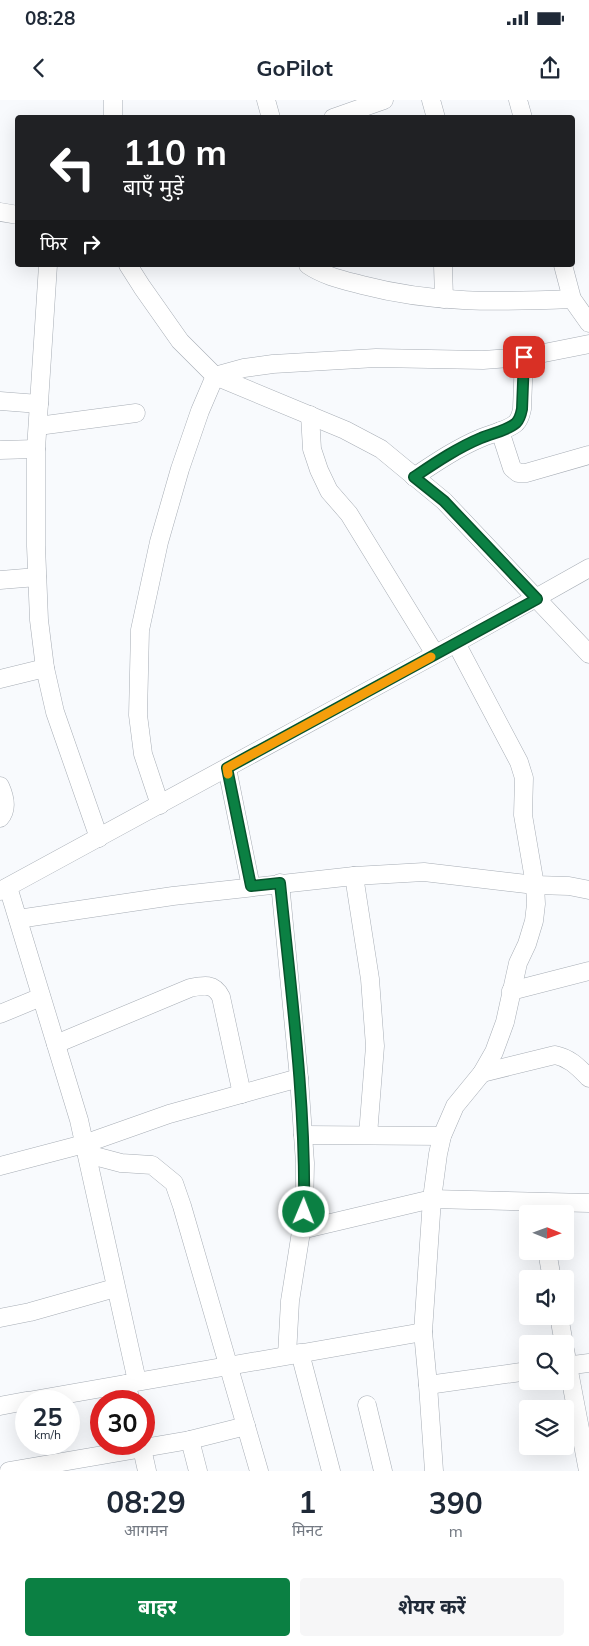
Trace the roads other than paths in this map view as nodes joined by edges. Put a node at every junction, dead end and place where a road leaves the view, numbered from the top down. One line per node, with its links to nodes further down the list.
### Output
1 (112, 100): 6 (street)
2 (266, 100): 7 (street)
3 (384, 100): 8 (street)
4 (431, 100): 9 (street)
5 (518, 100): 10 (street)
6 (113, 115)
7 (270, 115)
8 (342, 115)
9 (435, 115)
10 (522, 115)
11 (0, 212): 12 (street)
12 (15, 214)
13 (48, 267): 25 (street)
14 (129, 267): 23 (street)
15 (312, 267): 18 (street)
16 (443, 267): 18 (street)
17 (563, 267): 19 (street)
18 (444, 299): 19 (street)
19 (572, 299): 20 (street)
20 (589, 323)
21 (589, 344): 22 (street)
22 (524, 357): 23 (street); 29 (street)
23 (215, 376): 27 (street); 45 (street)
24 (0, 401): 25 (street)
25 (39, 404): 28 (street)
26 (136, 413): 28 (street)
27 (310, 415): 33 (street); 39 (street)
28 (38, 426): 30 (street)
29 (500, 430): 32 (street); 33 (street)
30 (36, 449): 31 (street); 35 (street)
31 (0, 450)
32 (589, 454)
33 (414, 477): 37 (street)
34 (589, 568): 37 (street)
35 (37, 577): 36 (street); 41 (street)
36 (0, 580)
37 (537, 599): 38 (street); 40 (street)
38 (456, 643): 39 (street); 50 (street)
39 (435, 654): 43 (street)
40 (589, 654)
41 (45, 668): 42 (street); 47 (street)
42 (0, 679)
43 (227, 768): 45 (street); 51 (street)
44 (0, 786): 46 (street)
45 (160, 805): 47 (street)
46 (0, 818)
47 (99, 838): 52 (street)
48 (354, 876): 49 (street); 50 (street); 65 (street)
49 (280, 883): 51 (street); 61 (street)
50 (535, 885): 53 (street); 56 (street)
51 (251, 886): 54 (street)
52 (4, 889): 54 (street)
53 (589, 890)
54 (18, 919): 57 (street)
55 (589, 970): 56 (street)
56 (512, 991): 60 (street)
57 (41, 997): 58 (street); 59 (street)
58 (0, 1014)
59 (56, 1044): 63 (street); 67 (street)
60 (482, 1073): 62 (street); 66 (street)
61 (299, 1078): 63 (street); 64 (street)
62 (589, 1078)
63 (242, 1094): 67 (street)
64 (303, 1135): 65 (street); 73 (street)
65 (368, 1135): 66 (street)
66 (442, 1136): 69 (street)
67 (86, 1149): 68 (street); 74 (street); 80 (street)
68 (0, 1166)
69 (432, 1199): 72 (street); 73 (street); 76 (street)
70 (589, 1203): 71 (street)
71 (564, 1205)
72 (519, 1206)
73 (301, 1230): 77 (street)
74 (115, 1288): 75 (street); 82 (street)
75 (0, 1318)
76 (423, 1332): 77 (street); 83 (street)
77 (294, 1354): 80 (street); 99 (street)
78 (574, 1362): 79 (street)
79 (589, 1363)
80 (228, 1365): 82 (street); 90 (street)
81 (519, 1372): 83 (street)
82 (132, 1382): 84 (street); 86 (street)
83 (428, 1385): 101 (street)
84 (132, 1390)
85 (572, 1390): 102 (street)
86 (80, 1391)
87 (15, 1403): 89 (street)
88 (368, 1405): 100 (street)
89 (0, 1406)
90 (246, 1426): 91 (street); 98 (street)
91 (190, 1440): 92 (street); 97 (street)
92 (155, 1444)
93 (94, 1455): 95 (street)
94 (144, 1455): 96 (street)
95 (9, 1471)
96 (147, 1471)
97 (198, 1471)
98 (259, 1471)
99 (331, 1471)
100 (384, 1471)
101 (434, 1471)
102 (588, 1471)

